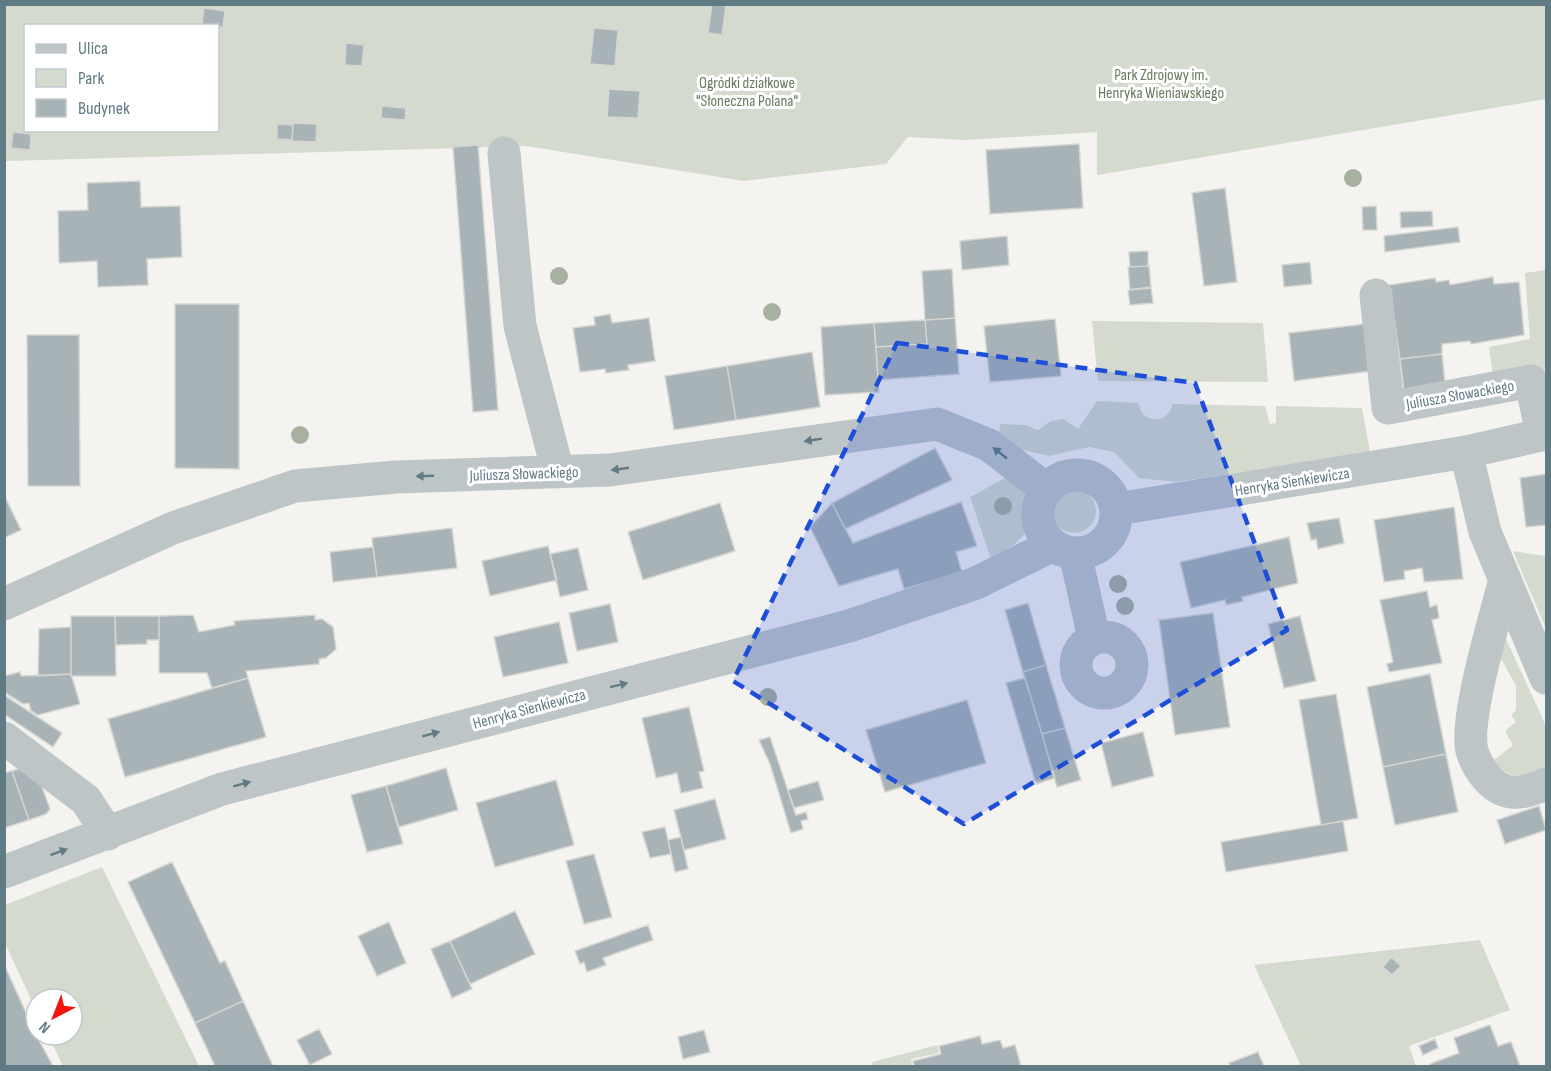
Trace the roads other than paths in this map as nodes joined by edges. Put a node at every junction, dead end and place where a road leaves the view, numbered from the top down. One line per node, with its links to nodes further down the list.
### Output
1 (504, 153): 5 (street)
2 (1376, 295): 3 (street, Juliusza Słowackiego)
3 (1544, 434): 4 (street, Henryka Sienkiewicza)
4 (1466, 452): 7 (street, Henryka Sienkiewicza); 9 (street)
5 (558, 472): 6 (street, Juliusza Słowackiego, one-way to 5); 10 (street, Juliusza Słowackiego, one-way to 10)
6 (1046, 489): 7 (street); 8 (street)
7 (1117, 509): 8 (street)
8 (1064, 549): 11 (street); 15 (street, Henryka Sienkiewicza, one-way to 8)
9 (1505, 579): 12 (street); 14 (street)
10 (4, 604)
11 (1094, 638)
12 (1546, 678)
13 (4, 738): 15 (street)
14 (1546, 784)
15 (108, 834): 16 (street, Henryka Sienkiewicza, one-way to 15)
16 (4, 872)

